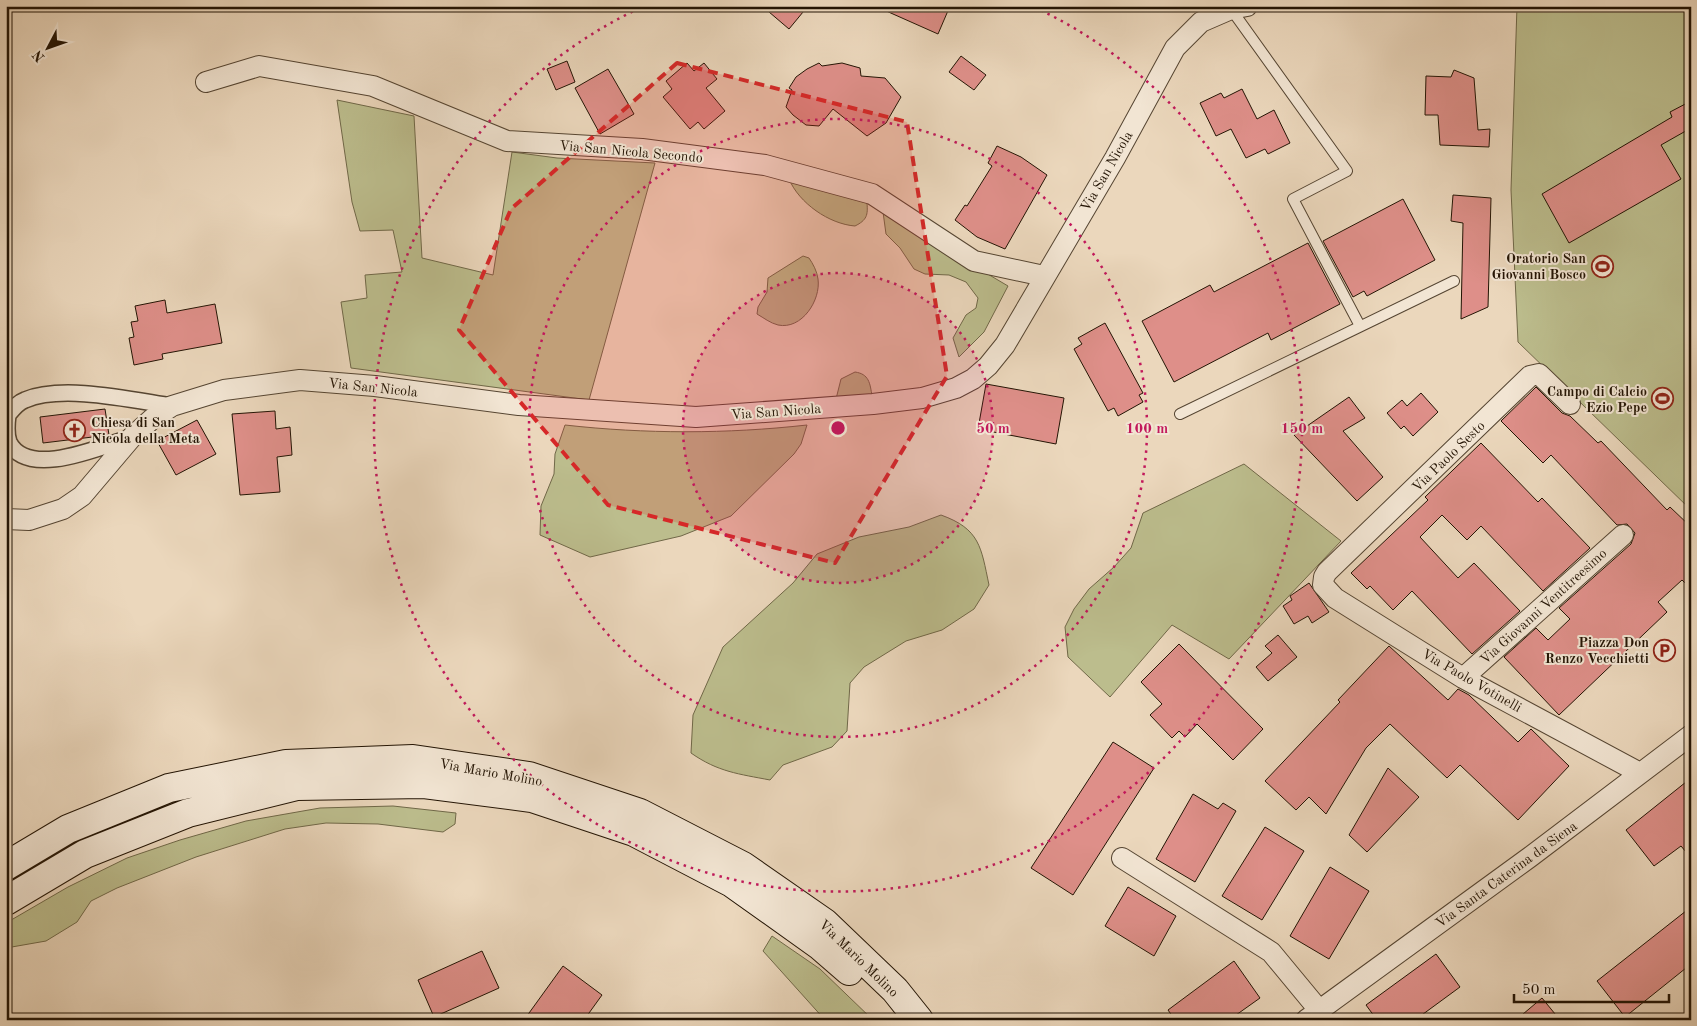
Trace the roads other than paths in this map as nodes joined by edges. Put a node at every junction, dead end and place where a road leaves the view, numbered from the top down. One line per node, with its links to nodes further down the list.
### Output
1 (1239, 8): 3 (street, Via San Nicola); 5 (lane, Via San Nicola)
2 (206, 82): 3 (street, Via San Nicola Secondo)
3 (1044, 276): 7 (street, Via San Nicola)
4 (1454, 281): 5 (lane)
5 (1360, 326): 8 (lane)
6 (1570, 404): 12 (street, Via Paolo Sesto)
7 (172, 406): 9 (street, Via San Nicola); 9 (street)
8 (1180, 414)
9 (132, 437): 10 (street, Via San Nicola)
10 (6, 519)
11 (1623, 535): 13 (street, Via Giovanni Ventitreesimo)
12 (1327, 572): 13 (street, Via Paolo Votinelli)
13 (1464, 678): 15 (street, Via Paolo Votinelli)
14 (1691, 735): 15 (street, Via Santa Caterina da Siena)
15 (1640, 773): 19 (street, Via Santa Caterina da Siena)
16 (1122, 858): 19 (street, Via Santa Caterina da Siena)
17 (6, 866): 21 (main road, Via Mario Molino)
18 (6, 901): 20 (main road, Via Mario Molino)
19 (1312, 1015)
20 (896, 1020)
21 (919, 1020)

